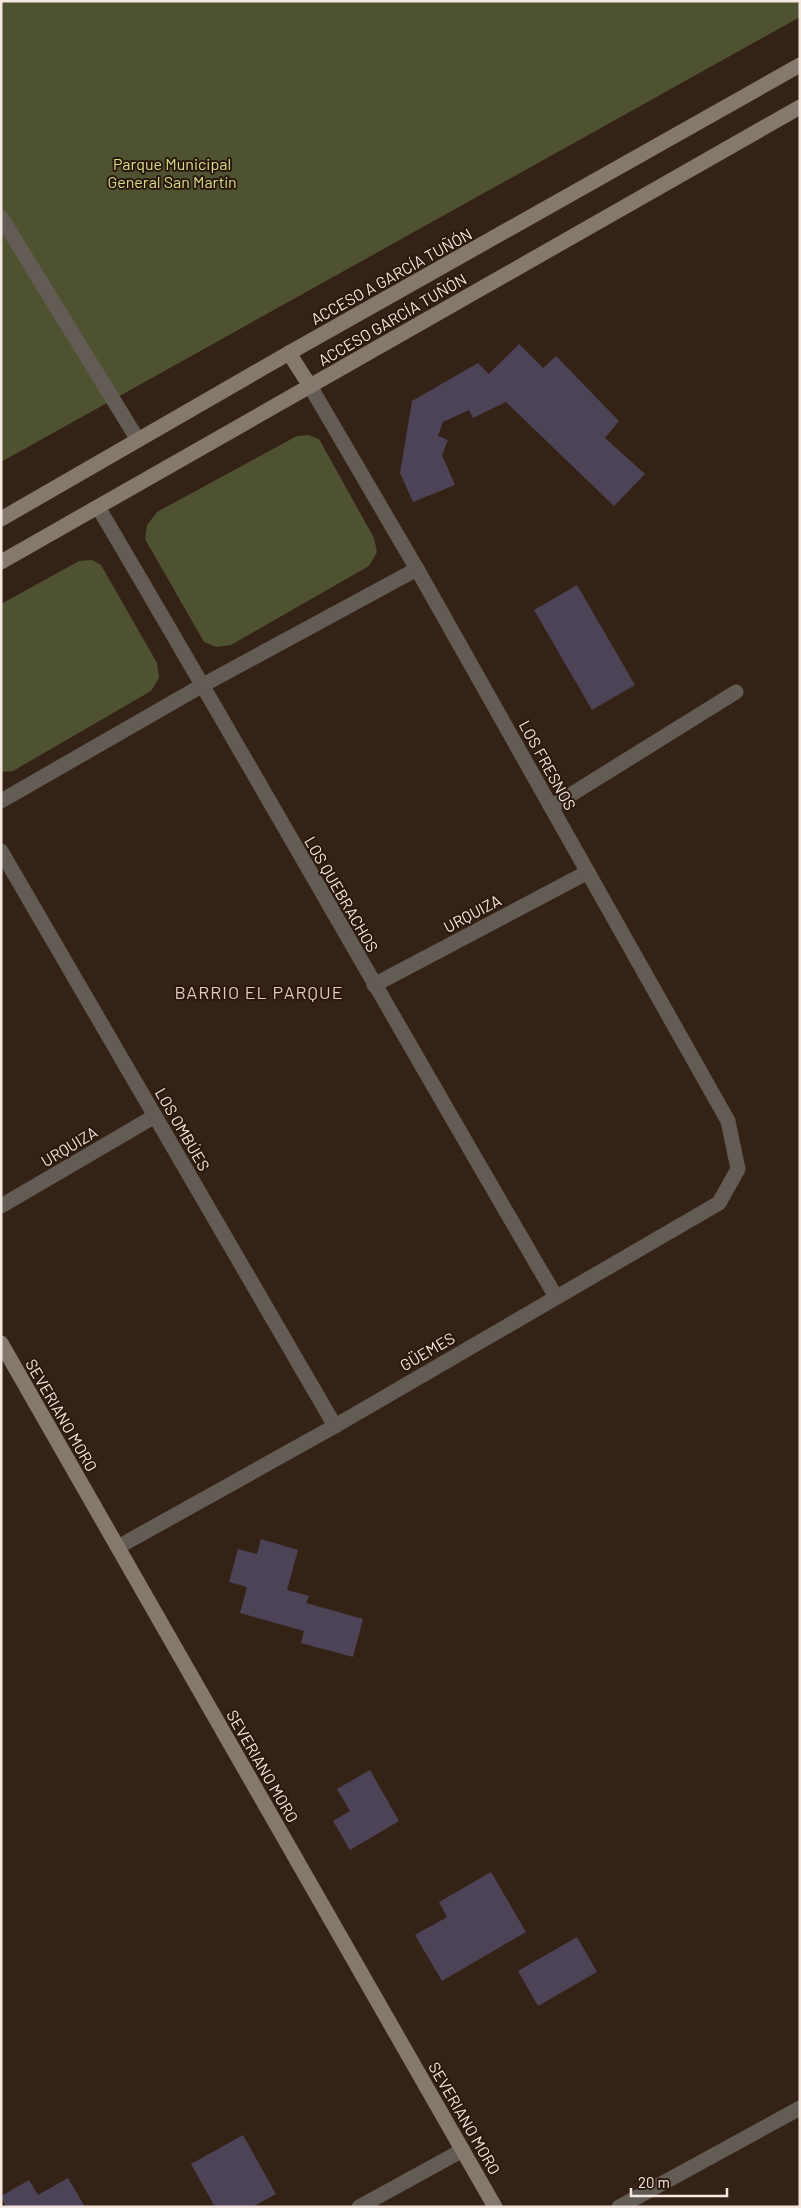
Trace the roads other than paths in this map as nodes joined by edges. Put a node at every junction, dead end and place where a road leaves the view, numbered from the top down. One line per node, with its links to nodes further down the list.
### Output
1 (800, 64): 4 (main road, ACCESO A GARCÍA TUÑÓN)
2 (800, 107): 5 (main road, ACCESO GARCÍA TUÑÓN)
3 (1, 217): 6 (street)
4 (289, 353): 5 (main road); 6 (main road, ACCESO A GARCÍA TUÑÓN)
5 (310, 386): 7 (main road, ACCESO GARCÍA TUÑÓN); 10 (street, LOS FRESNOS)
6 (138, 440): 8 (main road, ACCESO A GARCÍA TUÑÓN)
7 (98, 507): 9 (main road, ACCESO GARCÍA TUÑÓN); 11 (street, LOS QUEBRACHOS)
8 (1, 519)
9 (1, 562)
10 (417, 569): 11 (street); 14 (street, LOS FRESNOS)
11 (204, 685): 13 (street); 17 (street, LOS QUEBRACHOS)
12 (736, 692): 14 (street)
13 (1, 801)
14 (551, 807): 16 (street, LOS FRESNOS)
15 (1, 851): 18 (street, LOS OMBÚES)
16 (588, 872): 17 (street, URQUIZA); 19 (street, LOS FRESNOS)
17 (374, 985): 21 (street, LOS QUEBRACHOS)
18 (155, 1116): 20 (street, URQUIZA); 23 (street, LOS OMBÚES)
19 (738, 1169): 21 (street, GÜEMES)
20 (1, 1206)
21 (556, 1297): 23 (street, GÜEMES)
22 (1, 1343): 24 (main road, SEVERIANO MORO)
23 (335, 1426): 24 (street, GÜEMES)
24 (118, 1547): 26 (main road, SEVERIANO MORO)
25 (800, 2108): 29 (street)
26 (463, 2150): 27 (street); 28 (main road, SEVERIANO MORO)
27 (359, 2207)
28 (495, 2207)
29 (619, 2207)

